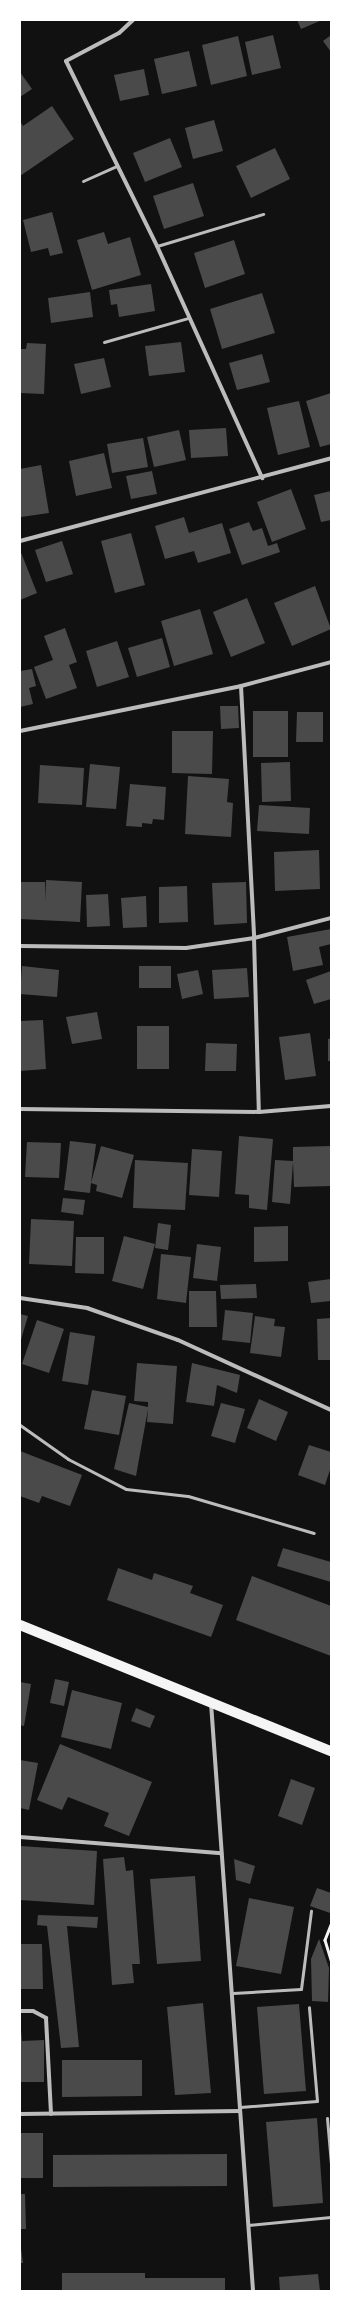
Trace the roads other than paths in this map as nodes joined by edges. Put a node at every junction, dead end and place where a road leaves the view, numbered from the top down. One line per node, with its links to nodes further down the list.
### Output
1 (133, 20): 2 (street)
2 (117, 166): 3 (lane); 5 (street)
3 (83, 181)
4 (263, 214): 5 (lane)
5 (157, 246): 6 (street)
6 (188, 318): 7 (lane); 9 (street)
7 (104, 342)
8 (331, 458): 9 (street)
9 (262, 478): 10 (street)
10 (20, 541)
11 (331, 662): 12 (street)
12 (241, 686): 13 (street); 15 (street)
13 (20, 731)
14 (331, 918): 15 (street)
15 (254, 938): 16 (street); 19 (street)
16 (20, 946)
17 (331, 1106): 19 (street)
18 (20, 1109): 19 (street)
19 (258, 1112)
20 (20, 1298): 21 (street)
21 (331, 1410)
22 (20, 1425): 23 (lane)
23 (314, 1533)
24 (20, 1625): 25 (main road)
25 (211, 1702): 26 (main road); 28 (street)
26 (331, 1751)
27 (20, 1837): 28 (street)
28 (221, 1853): 30 (street)
29 (311, 1912): 30 (lane)
30 (233, 1993): 33 (street)
31 (309, 2007): 33 (lane)
32 (20, 2011): 35 (street)
33 (240, 2109): 35 (street); 39 (street)
34 (20, 2114): 35 (street)
35 (51, 2114)
36 (327, 2118): 37 (lane)
37 (331, 2164)
38 (331, 2217): 39 (lane)
39 (248, 2225): 40 (street)
40 (253, 2291)

